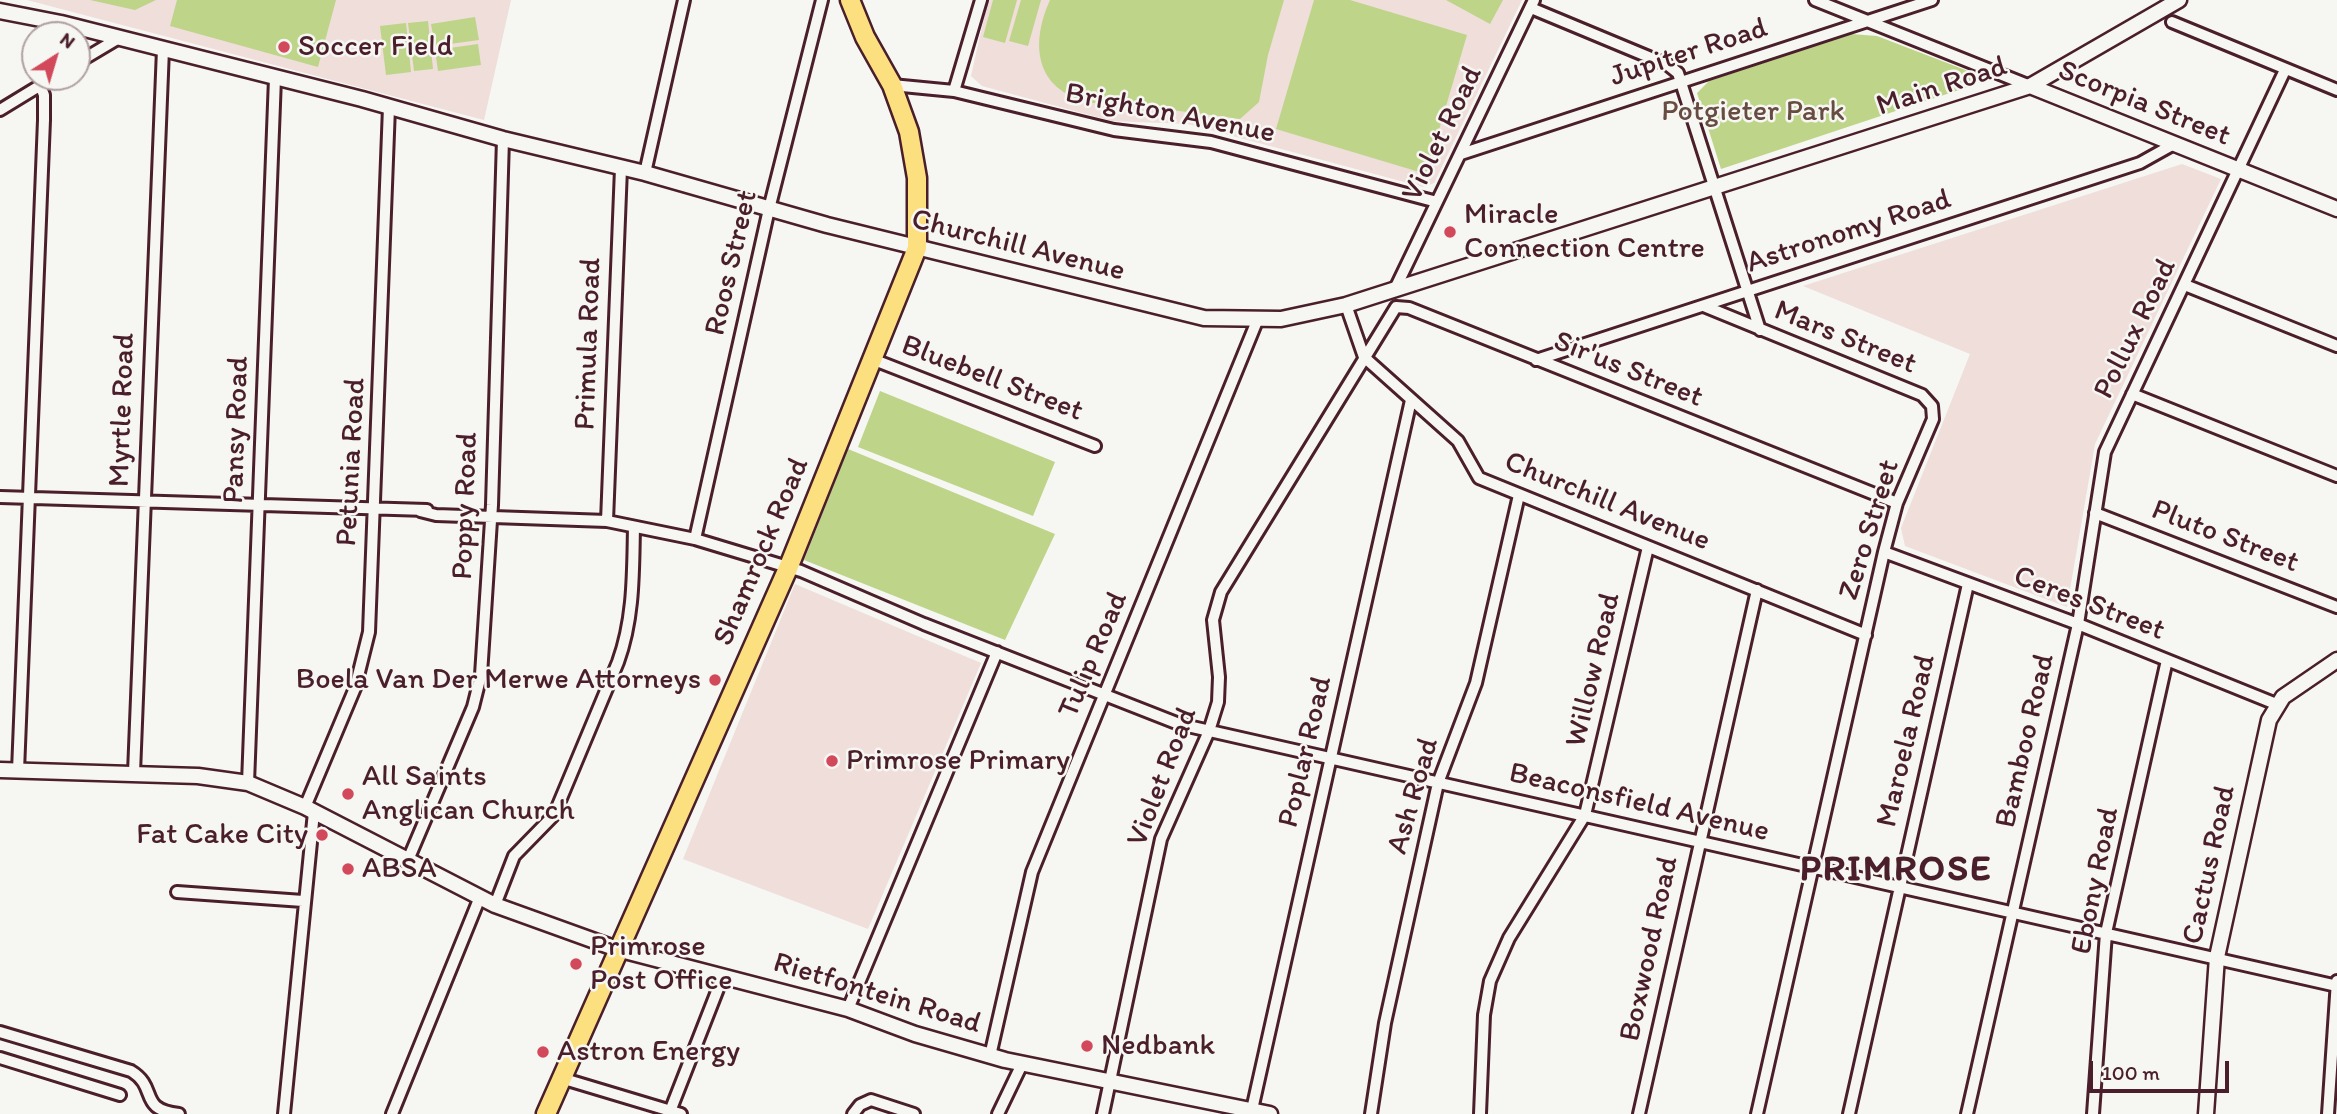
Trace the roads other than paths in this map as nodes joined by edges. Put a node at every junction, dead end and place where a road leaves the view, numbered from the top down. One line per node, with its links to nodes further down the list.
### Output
1 (684, 0): 35 (street)
2 (822, 0): 38 (street, Roos Street)
3 (850, 0): 22 (main road, Shamrock Road)
4 (981, 0): 27 (street)
5 (1815, 0): 13 (street, Scorpia Street)
6 (1932, 0): 13 (street, Jupiter Road)
7 (2179, 0): 23 (street, Main Road)
8 (0, 3): 12 (street, Churchill Avenue)
9 (1532, 4): 21 (street); 32 (street, Violet Road)
10 (0, 11): 11 (street, Churchill Avenue)
11 (51, 21)
12 (55, 21)
13 (1868, 22): 21 (street, Jupiter Road); 23 (street, Scorpia Street)
14 (2172, 22): 19 (street)
15 (91, 31): 16 (street, Churchill Avenue)
16 (119, 38): 17 (street, Churchill Avenue); 18 (street)
17 (163, 49): 20 (street, Churchill Avenue); 62 (street, Myrtle Road)
18 (91, 55)
19 (2285, 70): 24 (street); 34 (street, Pollux Road)
20 (275, 78): 28 (street, Churchill Avenue); 64 (street, Pansy Road)
21 (1683, 80): 32 (street, Jupiter Road); 36 (street)
22 (892, 85): 27 (street, Brighton Avenue); 40 (main road, Shamrock Road)
23 (2030, 86): 31 (street, Scorpia Street); 36 (street, Main Road)
24 (2337, 90)
25 (30, 91): 29 (street)
26 (42, 91): 61 (street)
27 (954, 91): 37 (street, Brighton Avenue)
28 (389, 107): 30 (street, Churchill Avenue); 65 (street, Petunia Road)
29 (0, 110)
30 (503, 139): 33 (street, Churchill Avenue); 67 (street, Poppy Road)
31 (2174, 144): 34 (street, Scorpia Street); 45 (street, Astronomy Road)
32 (1461, 154): 37 (street, Violet Road)
33 (621, 168): 35 (street, Churchill Avenue); 68 (street, Primula Road)
34 (2238, 171): 39 (street, Scorpia Street); 43 (street, Pollux Road)
35 (645, 173): 38 (street, Churchill Avenue)
36 (1715, 186): 44 (street, Main Road); 45 (street)
37 (1437, 202): 42 (street, Violet Road)
38 (769, 209): 40 (street, Churchill Avenue); 70 (street, Roos Street)
39 (2337, 209)
40 (917, 248): 48 (street, Churchill Avenue); 52 (main road, Shamrock Road)
41 (1398, 251): 42 (street)
42 (1410, 257): 44 (street, Violet Road)
43 (2185, 285): 50 (street); 54 (street, Pollux Road)
44 (1395, 289): 46 (street, Main Road)
45 (1749, 290): 47 (street, Astronomy Road); 49 (street)
46 (1346, 305): 48 (street, Churchill Avenue); 51 (street, Churchill Avenue)
47 (1704, 306): 49 (street, Mars Street); 53 (street, Astronomy Road)
48 (1257, 321): 82 (street, Tulip Road)
49 (1760, 330): 56 (street, Mars Street)
50 (2337, 346)
51 (1364, 357): 53 (street, Sir'us Street); 55 (street, Churchill Avenue); 84 (street, Violet Road)
52 (872, 359): 57 (street, Bluebell Street); 73 (main road, Shamrock Road)
53 (1536, 360): 63 (street, Sir'us Street)
54 (2132, 394): 58 (street); 66 (street, Pollux Road)
55 (1411, 400): 59 (street, Churchill Avenue); 85 (street, Poplar Road)
56 (1928, 400): 63 (street, Zero Street)
57 (1094, 446)
58 (2337, 476)
59 (1519, 495): 71 (street, Churchill Avenue); 90 (street, Ash Road)
60 (0, 497): 61 (street, Beaconsfield Avenue)
61 (28, 497): 62 (street, Beaconsfield Avenue); 87 (street)
62 (144, 503): 64 (street, Beaconsfield Avenue); 88 (street, Myrtle Road)
63 (1897, 503): 72 (street, Zero Street)
64 (258, 507): 65 (street, Beaconsfield Avenue); 89 (street, Pansy Road)
65 (375, 509): 67 (street, Beaconsfield Avenue); 91 (street, Petunia Road)
66 (2095, 513): 76 (street, Pluto Street); 77 (street, Pollux Road)
67 (491, 514): 68 (street, Beaconsfield Avenue); 94 (street, Poppy Road)
68 (607, 521): 69 (street, Beaconsfield Avenue)
69 (634, 527): 70 (street, Beaconsfield Avenue); 100 (street)
70 (695, 539): 73 (street, Beaconsfield Avenue)
71 (1648, 547): 75 (street, Churchill Avenue); 92 (street, Willow Road)
72 (1884, 552): 74 (street, Ceres Street); 78 (street, Zero Street)
73 (789, 566): 79 (street, Beaconsfield Avenue); 103 (main road, Shamrock Road)
74 (1968, 584): 77 (street, Ceres Street); 96 (street, Maroela Road)
75 (1756, 590): 78 (street, Churchill Avenue); 93 (street, Boxwood Road)
76 (2337, 607)
77 (2078, 624): 80 (street, Ceres Street); 101 (street, Bamboo Road)
78 (1866, 635): 95 (street, Zero Street)
79 (997, 652): 82 (street, Beaconsfield Avenue); 107 (street)
80 (2167, 660): 83 (street, Ceres Street); 102 (street, Ebony Road)
81 (2337, 660): 83 (street)
82 (1103, 696): 84 (street, Beaconsfield Avenue); 109 (street, Tulip Road)
83 (2276, 704): 104 (street, Cactus Road)
84 (1209, 731): 85 (street, Beaconsfield Avenue); 113 (street, Violet Road)
85 (1330, 758): 90 (street, Beaconsfield Avenue); 115 (street, Poplar Road)
86 (0, 770): 87 (street, Rietfontein Road)
87 (18, 771): 88 (street, Rietfontein Road)
88 (134, 773): 89 (street, Rietfontein Road)
89 (248, 783): 91 (street, Rietfontein Road)
90 (1438, 783): 92 (street, Beaconsfield Avenue); 126 (street, Ash Road)
91 (309, 809): 94 (street, Rietfontein Road); 99 (street, Petunia Road)
92 (1585, 815): 93 (street, Beaconsfield Avenue); 127 (street, Willow Road)
93 (1699, 841): 95 (street, Beaconsfield Avenue); 128 (street, Boxwood Road)
94 (408, 860): 98 (street, Rietfontein Road)
95 (1812, 867): 96 (street, Beaconsfield Avenue); 129 (street, Zero Street)
96 (1900, 886): 101 (street, Beaconsfield Avenue); 130 (street, Maroela Road)
97 (177, 892): 99 (street)
98 (480, 897): 100 (street, Rietfontein Road); 119 (street)
99 (303, 901): 118 (street, Petunia Road)
100 (495, 905): 103 (street, Rietfontein Road)
101 (2012, 912): 102 (street, Beaconsfield Avenue); 131 (street, Bamboo Road)
102 (2106, 933): 104 (street, Beaconsfield Avenue); 132 (street, Ebony Road)
103 (617, 949): 105 (street, Rietfontein Road); 112 (main road, Shamrock Road)
104 (2217, 957): 106 (street, Beaconsfield Avenue); 133 (street, Cactus Road)
105 (723, 976): 107 (street, Rietfontein Road); 116 (street)
106 (2337, 984): 134 (street)
107 (848, 1009): 109 (street, Rietfontein Road)
108 (0, 1032): 117 (street)
109 (990, 1056): 111 (street, Rietfontein Road)
110 (0, 1058): 114 (street)
111 (1022, 1064): 113 (street, Rietfontein Road); 123 (street)
112 (561, 1078): 116 (street); 120 (main road, Shamrock Road)
113 (1109, 1083): 115 (street, Rietfontein Road); 124 (street, Violet Road)
114 (120, 1095)
115 (1251, 1112): 125 (street, Rietfontein Road)
116 (673, 1113)
117 (179, 1114)
118 (284, 1114)
119 (392, 1114)
120 (546, 1114)
121 (853, 1114): 122 (street)
122 (914, 1114)
123 (998, 1114)
124 (1103, 1114)
125 (1270, 1114)
126 (1371, 1114)
127 (1479, 1114)
128 (1639, 1114)
129 (1757, 1114)
130 (1849, 1114)
131 (1967, 1114)
132 (2093, 1114)
133 (2206, 1114)
134 (2328, 1114)

